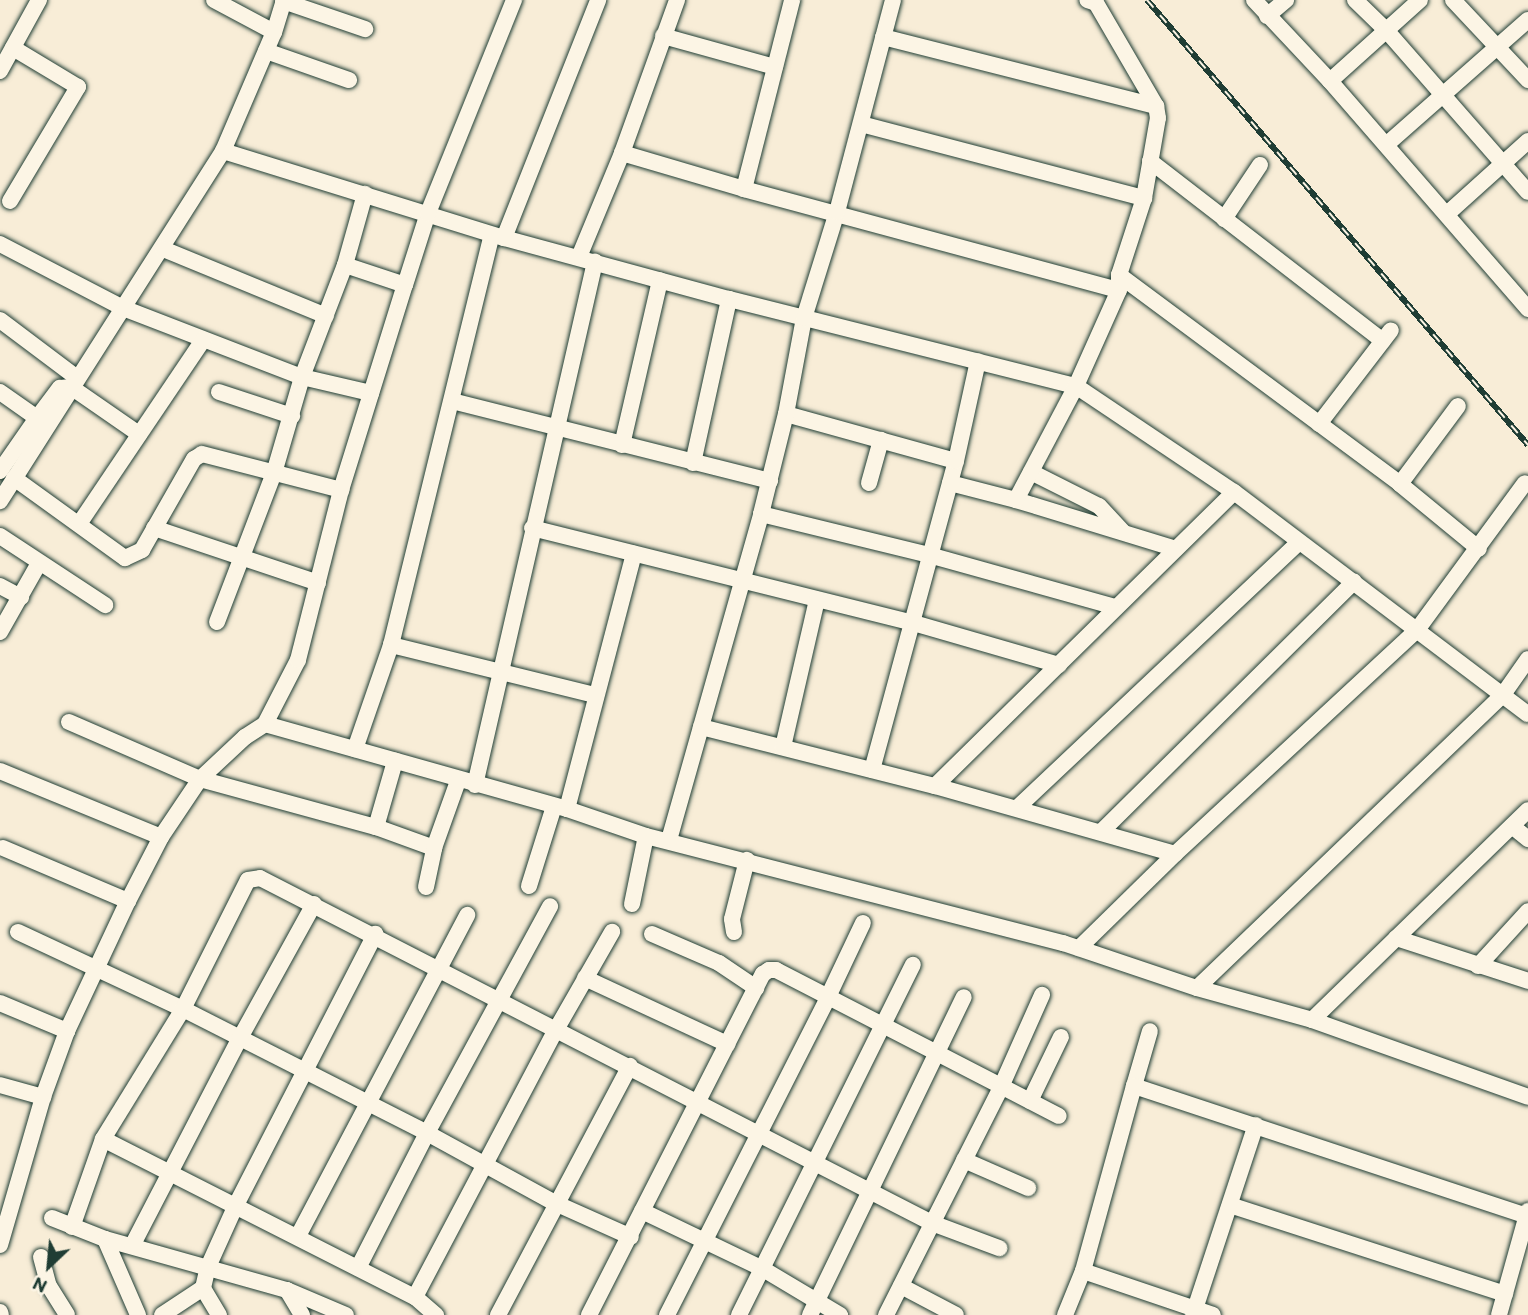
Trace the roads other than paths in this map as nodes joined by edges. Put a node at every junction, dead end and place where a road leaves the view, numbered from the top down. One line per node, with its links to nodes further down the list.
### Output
1 (39, 0): 22 (street)
2 (214, 0): 19 (street)
3 (284, 0): 17 (street); 19 (street)
4 (514, 0): 46 (street)
5 (597, 0): 49 (street)
6 (677, 0): 20 (street)
7 (893, 0): 21 (street)
8 (1087, 0): 31 (street)
9 (1254, 0): 15 (street)
10 (1286, 0): 15 (street)
11 (1355, 0): 18 (street)
12 (1420, 0): 18 (street)
13 (1453, 0): 23 (street)
14 (789, 1): 25 (street)
15 (1267, 16): 28 (street)
16 (1528, 20): 23 (street)
17 (365, 29)
18 (1386, 30): 28 (street); 30 (street)
19 (274, 32): 24 (street)
20 (663, 36): 25 (street); 36 (street)
21 (883, 37): 31 (street); 32 (street)
22 (13, 48): 26 (street); 44 (street)
23 (1497, 49): 29 (street); 30 (street)
24 (266, 51): 27 (street); 35 (street)
25 (775, 67): 40 (street)
26 (0, 71)
27 (349, 80)
28 (1330, 80): 34 (street)
29 (1528, 80)
30 (1444, 97): 34 (street); 38 (street)
31 (1156, 106): 37 (street)
32 (861, 124): 43 (street); 45 (street)
33 (1528, 141): 38 (street)
34 (1386, 145): 47 (street)
35 (223, 151): 42 (street); 51 (street)
36 (622, 153): 40 (street); 52 (street)
37 (1150, 161): 43 (street); 48 (street)
38 (1504, 162): 41 (street); 47 (street)
39 (1260, 165): 48 (street)
40 (744, 189): 45 (street)
41 (1528, 192)
42 (365, 194): 46 (street); 53 (street)
43 (1144, 198): 55 (street)
44 (10, 201)
45 (837, 212): 55 (street); 63 (street)
46 (428, 213): 49 (street); 57 (street)
47 (1447, 214): 58 (street)
48 (1224, 219): 78 (street)
49 (498, 236): 52 (street); 73 (street)
50 (0, 244): 60 (street)
51 (163, 249): 60 (street); 62 (street)
52 (587, 260): 54 (street); 79 (street)
53 (345, 265): 57 (street); 62 (street)
54 (660, 280): 59 (street); 82 (street)
55 (1119, 282): 69 (street); 78 (street)
56 (1528, 282): 58 (street)
57 (405, 285): 72 (street)
58 (1515, 293): 61 (street)
59 (729, 299): 63 (street); 84 (street)
60 (123, 308): 65 (street); 68 (street)
61 (1528, 309)
62 (326, 316): 67 (street)
63 (804, 318): 66 (street); 75 (street)
64 (0, 320): 68 (street)
65 (203, 340): 67 (street); 80 (street)
66 (978, 361): 69 (street); 83 (street)
67 (302, 376): 72 (street); 76 (street)
68 (73, 382): 77 (street); 80 (street); 87 (street)
69 (1076, 386): 85 (street); 94 (street)
70 (0, 392): 77 (street)
71 (219, 392): 76 (street)
72 (371, 393): 93 (street)
73 (452, 401): 79 (street); 122 (street)
74 (1458, 406): 92 (street)
75 (786, 414): 81 (street); 88 (street)
76 (292, 416): 86 (street)
77 (37, 418): 87 (street)
78 (1319, 424): 92 (street)
79 (556, 427): 82 (street); 100 (street)
80 (139, 434): 98 (street)
81 (881, 440): 83 (street); 89 (street)
82 (622, 445): 84 (street)
83 (956, 461): 90 (street)
84 (693, 463): 88 (street)
85 (1031, 472): 96 (street); 101 (street)
86 (274, 473): 93 (street); 99 (street); 108 (street)
87 (7, 475): 95 (street); 98 (street)
88 (770, 481): 97 (street)
89 (869, 483)
90 (950, 483): 96 (street); 107 (street)
91 (1525, 483): 105 (street)
92 (1400, 484): 105 (street)
93 (341, 490): 112 (street)
94 (1234, 492): 103 (street); 104 (street)
95 (0, 500)
96 (1016, 500): 101 (street)
97 (761, 514): 107 (street); 110 (street)
98 (79, 524): 99 (street)
99 (154, 528): 108 (street)
100 (532, 528): 106 (street); 125 (street)
101 (1123, 532): 104 (street)
102 (0, 536): 109 (street)
103 (1299, 542): 111 (street); 142 (street)
104 (1176, 549): 117 (street)
105 (1479, 549): 120 (street)
106 (634, 554): 110 (street); 126 (street)
107 (929, 555): 117 (street); 119 (street)
108 (242, 558): 112 (street); 118 (street)
109 (39, 563): 114 (street); 116 (street)
110 (742, 579): 115 (street); 131 (street)
111 (1354, 582): 120 (street); 146 (street)
112 (318, 583): 130 (street)
113 (0, 586): 114 (street)
114 (20, 597): 121 (street)
115 (817, 600): 119 (street); 132 (street)
116 (105, 605)
117 (1115, 607): 124 (street)
118 (218, 622)
119 (910, 622): 124 (street); 135 (street)
120 (1417, 630): 127 (street); 153 (street)
121 (0, 632)
122 (391, 645): 125 (street); 133 (street)
123 (1528, 659): 127 (street)
124 (1059, 665): 140 (street)
125 (500, 674): 126 (street); 139 (street)
126 (595, 695): 141 (street)
127 (1502, 696): 128 (street); 178 (street)
128 (1528, 714)
129 (69, 722): 137 (street)
130 (265, 724): 133 (street); 137 (street)
131 (701, 727): 132 (street); 150 (street)
132 (783, 747): 135 (street)
133 (355, 749): 134 (street)
134 (394, 761): 138 (street); 145 (street)
135 (872, 770): 140 (street)
136 (0, 771): 148 (street)
137 (200, 779): 145 (street); 148 (street)
138 (458, 781): 139 (street); 152 (street)
139 (475, 785): 141 (street)
140 (935, 786): 142 (street)
141 (561, 808): 147 (street); 155 (street)
142 (1017, 808): 146 (street)
143 (1528, 810): 144 (street)
144 (1512, 826): 149 (street); 169 (street)
145 (376, 827): 152 (street)
146 (1101, 832): 153 (street)
147 (646, 835): 150 (street); 159 (street)
148 (161, 837): 157 (street)
149 (1528, 839)
150 (669, 840): 154 (street)
151 (3, 848): 157 (street)
152 (435, 848): 156 (street)
153 (1175, 854): 170 (street)
154 (747, 860): 166 (street); 170 (street)
155 (529, 886)
156 (426, 887)
157 (128, 901): 173 (street)
158 (314, 904): 167 (street); 184 (street); 191 (street)
159 (632, 904)
160 (550, 906): 182 (street)
161 (1528, 911): 172 (street)
162 (467, 915): 174 (street)
163 (863, 923): 181 (street)
164 (18, 932): 173 (street)
165 (612, 932): 175 (street)
166 (734, 932)
167 (375, 934): 174 (street); 195 (street)
168 (652, 934): 177 (street)
169 (1395, 937): 172 (street); 185 (street)
170 (1079, 948): 178 (street)
171 (913, 965): 187 (street)
172 (1478, 966): 176 (street)
173 (97, 967): 184 (street); 188 (street)
174 (437, 968): 182 (street); 203 (street)
175 (585, 978): 186 (street); 192 (street)
176 (1528, 981)
177 (756, 988): 181 (street); 192 (street)
178 (1197, 988): 185 (street)
179 (1042, 995): 198 (street)
180 (964, 997): 193 (street)
181 (827, 999): 187 (street); 207 (street)
182 (500, 1000): 186 (street); 206 (street)
183 (0, 1003): 188 (street)
184 (183, 1009): 191 (street); 208 (street)
185 (1312, 1020): 200 (street)
186 (557, 1028): 194 (street); 211 (street)
187 (883, 1028): 193 (street); 210 (street)
188 (67, 1031): 199 (street)
189 (1150, 1031): 197 (street)
190 (1061, 1037): 202 (street)
191 (240, 1038): 195 (street); 212 (street)
192 (727, 1044): 201 (street)
193 (937, 1055): 198 (street); 214 (street)
194 (630, 1066): 201 (street); 216 (street)
195 (304, 1070): 203 (street); 217 (street)
196 (0, 1084): 199 (street)
197 (1134, 1086): 205 (street); 235 (street)
198 (1001, 1087): 202 (street); 209 (street)
199 (43, 1097): 215 (street)
200 (1528, 1097)
201 (698, 1101): 207 (street); 219 (street)
202 (1030, 1101): 204 (street)
203 (368, 1102): 206 (street); 224 (street)
204 (1059, 1116)
205 (1256, 1125): 218 (street); 220 (street)
206 (427, 1133): 211 (street); 233 (street)
207 (759, 1133): 210 (street); 227 (street)
208 (103, 1139): 212 (street); 223 (street)
209 (964, 1160): 213 (street); 222 (street)
210 (814, 1162): 214 (street); 234 (street)
211 (486, 1167): 216 (street); 240 (street)
212 (171, 1173): 217 (street); 229 (street)
213 (1028, 1188)
214 (870, 1190): 222 (street); 241 (street)
215 (7, 1198): 228 (street)
216 (555, 1203): 225 (street); 250 (street)
217 (236, 1205): 224 (street); 232 (street)
218 (1230, 1205): 239 (street); 242 (street)
219 (642, 1211): 225 (street); 227 (street)
220 (1527, 1213): 239 (street)
221 (52, 1218): 223 (street)
222 (932, 1223): 230 (street); 236 (street)
223 (72, 1227): 226 (street)
224 (298, 1236): 233 (street)
225 (631, 1237): 251 (street)
226 (105, 1239): 229 (street); 244 (street)
227 (703, 1242): 234 (street); 252 (street)
228 (0, 1245)
229 (132, 1247): 232 (street)
230 (999, 1248)
231 (41, 1257): 243 (street)
232 (208, 1267): 237 (street); 238 (street)
233 (358, 1268): 240 (street)
234 (763, 1269): 241 (street); 253 (street)
235 (1083, 1271): 242 (street); 257 (street)
236 (901, 1286): 255 (street); 256 (street)
237 (203, 1288): 245 (street); 246 (street)
238 (286, 1290): 247 (street); 248 (street)
239 (1506, 1294): 259 (street)
240 (415, 1297): 249 (street)
241 (813, 1309): 254 (street)
242 (1194, 1312): 258 (street)
243 (66, 1315)
244 (138, 1315)
245 (162, 1315)
246 (219, 1315)
247 (302, 1315)
248 (346, 1315)
249 (436, 1315)
250 (498, 1315)
251 (589, 1315)
252 (667, 1315)
253 (739, 1315)
254 (839, 1315)
255 (886, 1315)
256 (956, 1315)
257 (1065, 1315)
258 (1213, 1315)
259 (1499, 1315)

